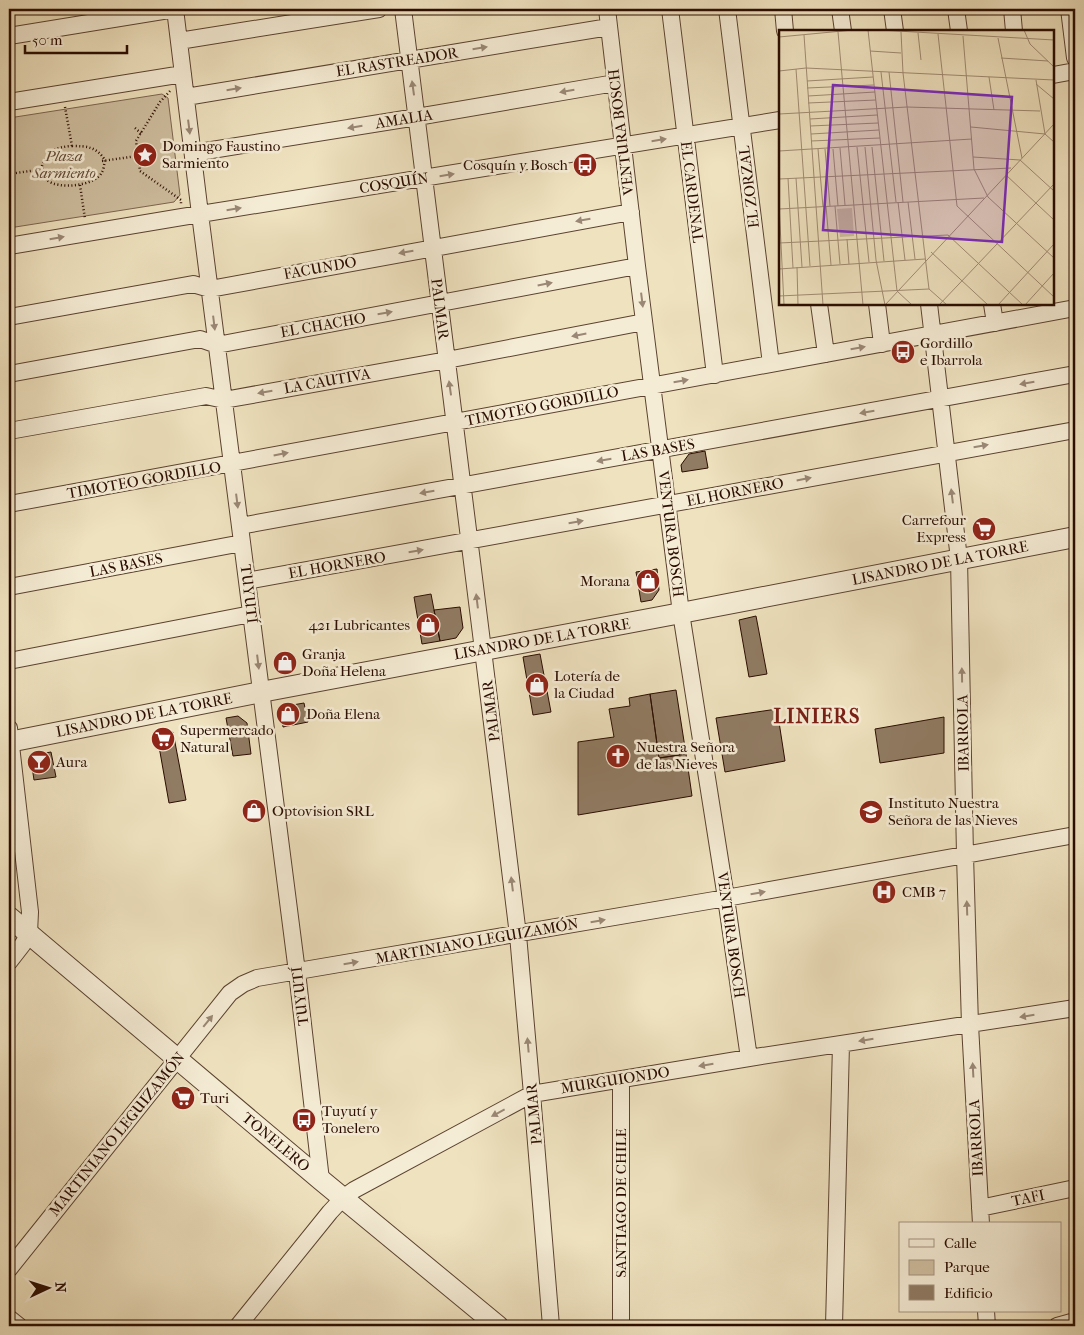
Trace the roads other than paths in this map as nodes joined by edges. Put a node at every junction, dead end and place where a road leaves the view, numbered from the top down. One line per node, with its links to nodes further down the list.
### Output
1 (175, 9): 19 (street); 20 (street, TUYUTÍ)
2 (379, 9): 20 (street)
3 (403, 9): 22 (street, PALMAR)
4 (606, 9): 13 (street, VENTURA BOSCH)
5 (670, 9): 32 (street, EL CARDENAL)
6 (727, 9): 31 (street, EL ZORZAL)
7 (783, 9): 14 (street)
8 (840, 9): 15 (street)
9 (892, 9): 16 (street)
10 (956, 9): 17 (street)
11 (1012, 9): 18 (street)
12 (1069, 9): 21 (street)
13 (609, 27): 22 (street, EL RASTREADOR, one-way to 13); 26 (street, VENTURA BOSCH)
14 (785, 30)
15 (843, 30)
16 (895, 30)
17 (959, 30)
18 (1014, 30)
19 (9, 36)
20 (179, 41): 24 (street, TUYUTÍ)
21 (1075, 58)
22 (409, 60): 27 (street, EL RASTREADOR, one-way to 22); 29 (street, PALMAR, one-way to 22)
23 (1075, 71): 25 (street)
24 (183, 74): 27 (street, TUYUTÍ); 28 (street)
25 (1054, 75)
26 (615, 83): 29 (street, AMALIA, one-way to 29); 33 (street, VENTURA BOSCH)
27 (186, 97): 34 (street, TUYUTÍ, one-way to 34)
28 (9, 102)
29 (417, 117): 34 (street, AMALIA, one-way to 34); 35 (street, PALMAR)
30 (779, 120): 31 (street, COSQUÍN)
31 (742, 126): 32 (street, COSQUÍN); 57 (street, EL ZORZAL)
32 (686, 136): 33 (street, COSQUÍN, one-way to 32); 60 (street, EL CARDENAL)
33 (623, 146): 35 (street, COSQUÍN, one-way to 33); 36 (street, VENTURA BOSCH)
34 (193, 153): 37 (street, TUYUTÍ)
35 (424, 178): 37 (street, COSQUÍN, one-way to 35); 39 (street, PALMAR)
36 (631, 212): 39 (street, FACUNDO, one-way to 39); 40 (street, VENTURA BOSCH)
37 (200, 214): 38 (street, COSQUÍN, one-way to 37); 41 (street, TUYUTÍ)
38 (9, 246)
39 (433, 248): 41 (street, FACUNDO, one-way to 41); 42 (street, PALMAR)
40 (637, 266): 42 (street, EL CHACHO, one-way to 40); 50 (street, VENTURA BOSCH, one-way to 50)
41 (210, 289): 49 (street, FACUNDO); 53 (street, TUYUTÍ, one-way to 53)
42 (440, 303): 53 (street, EL CHACHO, one-way to 42); 56 (street, PALMAR)
43 (819, 305): 55 (street)
44 (877, 305): 54 (street)
45 (929, 305): 52 (street, IBARROLA)
46 (992, 305): 51 (street)
47 (1050, 308): 48 (street, TIMOTEO GORDILLO); 51 (street, TIMOTEO GORDILLO)
48 (1075, 308)
49 (9, 317)
50 (644, 322): 56 (street, LA CAUTIVA, one-way to 56); 61 (street, VENTURA BOSCH)
51 (995, 323): 52 (street, TIMOTEO GORDILLO)
52 (933, 334): 54 (street, TIMOTEO GORDILLO); 62 (street, IBARROLA)
53 (217, 344): 58 (street, EL CHACHO); 63 (street, TUYUTÍ)
54 (882, 344): 55 (street, TIMOTEO GORDILLO, one-way to 54)
55 (826, 354): 57 (street, TIMOTEO GORDILLO)
56 (447, 360): 63 (street, LA CAUTIVA, one-way to 63); 64 (street, PALMAR, one-way to 56)
57 (771, 364): 60 (street, TIMOTEO GORDILLO)
58 (9, 374)
59 (1075, 374): 62 (street, LAS BASES, one-way to 62)
60 (715, 375): 61 (street, TIMOTEO GORDILLO, one-way to 60)
61 (652, 386): 64 (street, TIMOTEO GORDILLO); 67 (street, VENTURA BOSCH)
62 (941, 398): 67 (street, LAS BASES, one-way to 67); 68 (street, IBARROLA)
63 (224, 400): 66 (street, LA CAUTIVA); 69 (street, TUYUTÍ)
64 (455, 422): 69 (street, TIMOTEO GORDILLO, one-way to 64); 70 (street, PALMAR)
65 (1075, 430): 68 (street, EL HORNERO, one-way to 65)
66 (9, 431)
67 (660, 450): 70 (street, LAS BASES, one-way to 70); 72 (street, VENTURA BOSCH)
68 (947, 452): 72 (street, EL HORNERO, one-way to 68); 77 (street, IBARROLA, one-way to 68)
69 (232, 464): 71 (street, TIMOTEO GORDILLO); 73 (street, TUYUTÍ, one-way to 73)
70 (463, 486): 73 (street, LAS BASES, one-way to 73); 75 (street, PALMAR)
71 (9, 504)
72 (667, 505): 75 (street, EL HORNERO, one-way to 72); 80 (street, VENTURA BOSCH)
73 (240, 526): 76 (street, TUYUTÍ)
74 (1075, 537): 77 (street, LISANDRO DE LA TORRE)
75 (470, 541): 78 (street, EL HORNERO, one-way to 75); 82 (street, PALMAR, one-way to 75)
76 (242, 543): 78 (street, TUYUTÍ); 79 (street, LAS BASES)
77 (959, 559): 80 (street, LISANDRO DE LA TORRE); 87 (street, IBARROLA, one-way to 77)
78 (247, 582): 81 (street, TUYUTÍ)
79 (9, 587)
80 (681, 613): 82 (street, LISANDRO DE LA TORRE); 88 (street, VENTURA BOSCH)
81 (251, 614): 83 (street); 84 (street, TUYUTÍ, one-way to 84)
82 (484, 650): 84 (street, LISANDRO DE LA TORRE); 91 (street, PALMAR, one-way to 82)
83 (9, 661)
84 (261, 692): 85 (street, LISANDRO DE LA TORRE); 93 (street, TUYUTÍ)
85 (9, 738): 90 (street)
86 (1075, 835): 87 (street, MARTINIANO LEGUIZAMÓN)
87 (965, 855): 88 (street, MARTINIANO LEGUIZAMÓN, one-way to 87); 95 (street, IBARROLA, one-way to 87)
88 (726, 898): 91 (street, MARTINIANO LEGUIZAMÓN, one-way to 88); 97 (street, VENTURA BOSCH)
89 (9, 916): 90 (street, TONELERO)
90 (29, 933): 92 (street); 98 (street, TONELERO)
91 (518, 934): 93 (street, MARTINIANO LEGUIZAMÓN, one-way to 91); 100 (street, PALMAR, one-way to 91)
92 (9, 962)
93 (297, 972): 98 (street, MARTINIANO LEGUIZAMÓN, one-way to 93); 101 (street, TUYUTÍ)
94 (1075, 1008): 95 (street, MURGUIONDO, one-way to 95)
95 (970, 1025): 96 (street, MURGUIONDO, one-way to 96); 104 (street, IBARROLA, one-way to 95)
96 (840, 1044): 97 (street, MURGUIONDO); 114 (street)
97 (749, 1058): 99 (street, MURGUIONDO, one-way to 99)
98 (177, 1059): 101 (street, TONELERO); 105 (street, MARTINIANO LEGUIZAMÓN)
99 (621, 1079): 100 (street, MURGUIONDO); 113 (street, SANTIAGO DE CHILE)
100 (532, 1094): 103 (street, MURGUIONDO, one-way to 103); 112 (street, PALMAR)
101 (321, 1180): 103 (street, TONELERO)
102 (1075, 1188): 104 (street, TAFI)
103 (343, 1198): 110 (street, MURGUIONDO); 111 (street, TONELERO)
104 (981, 1216)
105 (9, 1268)
106 (986, 1312): 115 (street)
107 (9, 1318): 109 (street)
108 (1075, 1321): 116 (street)
109 (19, 1326)
110 (238, 1326)
111 (498, 1326)
112 (551, 1326)
113 (621, 1326)
114 (834, 1326)
115 (987, 1326)
116 (1057, 1326)

